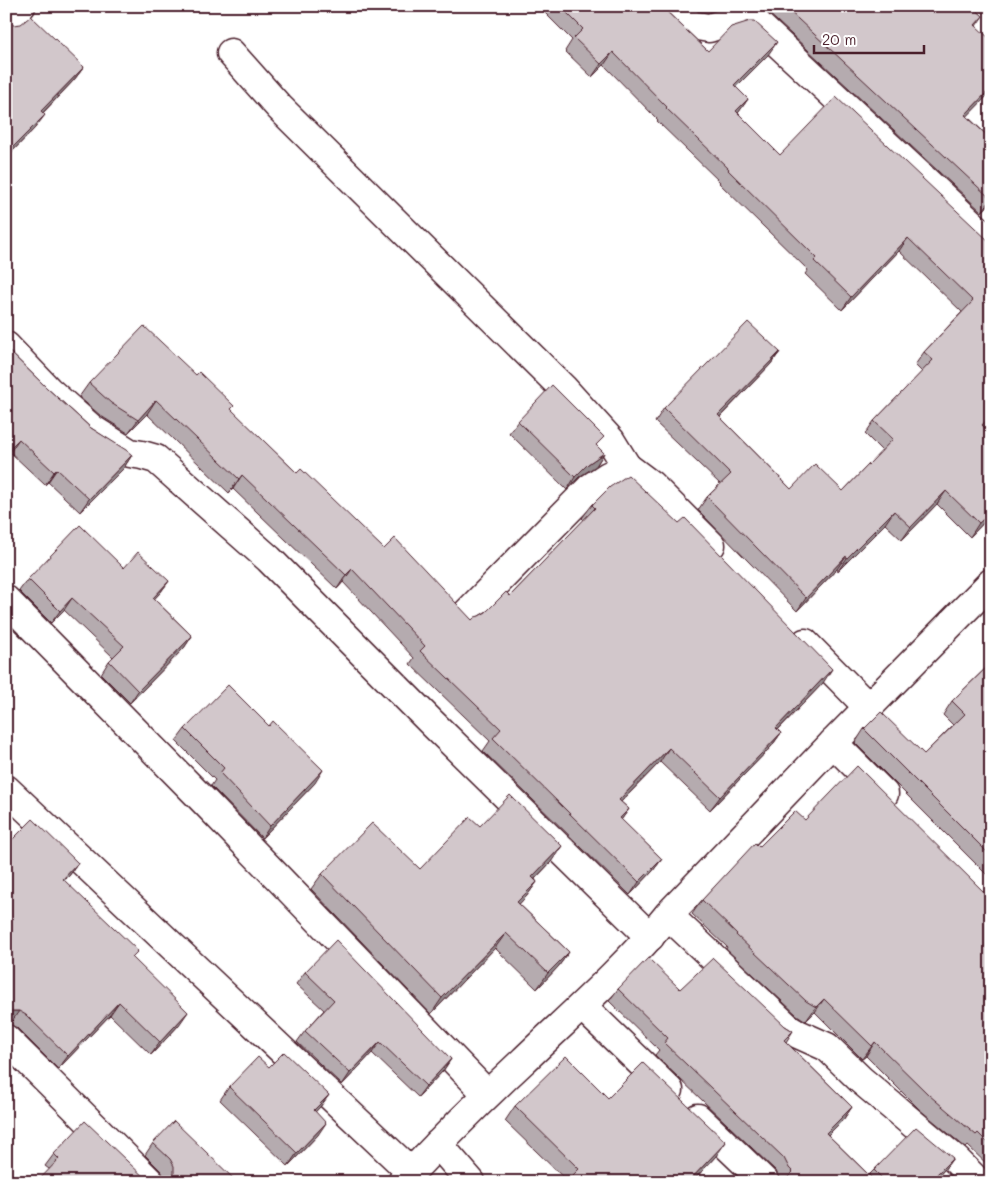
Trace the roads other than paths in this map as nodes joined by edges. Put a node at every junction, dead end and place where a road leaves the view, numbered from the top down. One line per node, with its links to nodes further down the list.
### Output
1 (21, 6): 4 (street)
2 (672, 6): 7 (street)
3 (972, 6): 5 (street)
4 (6, 24)
5 (991, 24)
6 (231, 53): 9 (street)
7 (991, 242)
8 (6, 346): 20 (street)
9 (627, 467): 10 (street); 13 (street)
10 (727, 562)
11 (991, 583): 15 (street)
12 (6, 600): 23 (street)
13 (465, 615)
14 (788, 625): 15 (street)
15 (869, 708): 16 (street)
16 (833, 743): 18 (street); 19 (street)
17 (6, 789): 25 (street)
18 (901, 812)
19 (668, 915): 20 (street); 29 (street)
20 (650, 937): 21 (street)
21 (582, 1006): 23 (street); 28 (street)
22 (6, 1039): 26 (street)
23 (487, 1094): 24 (street)
24 (438, 1144): 25 (street); 27 (street)
25 (406, 1177)
26 (150, 1182)
27 (471, 1182)
28 (765, 1182)
29 (978, 1182)

